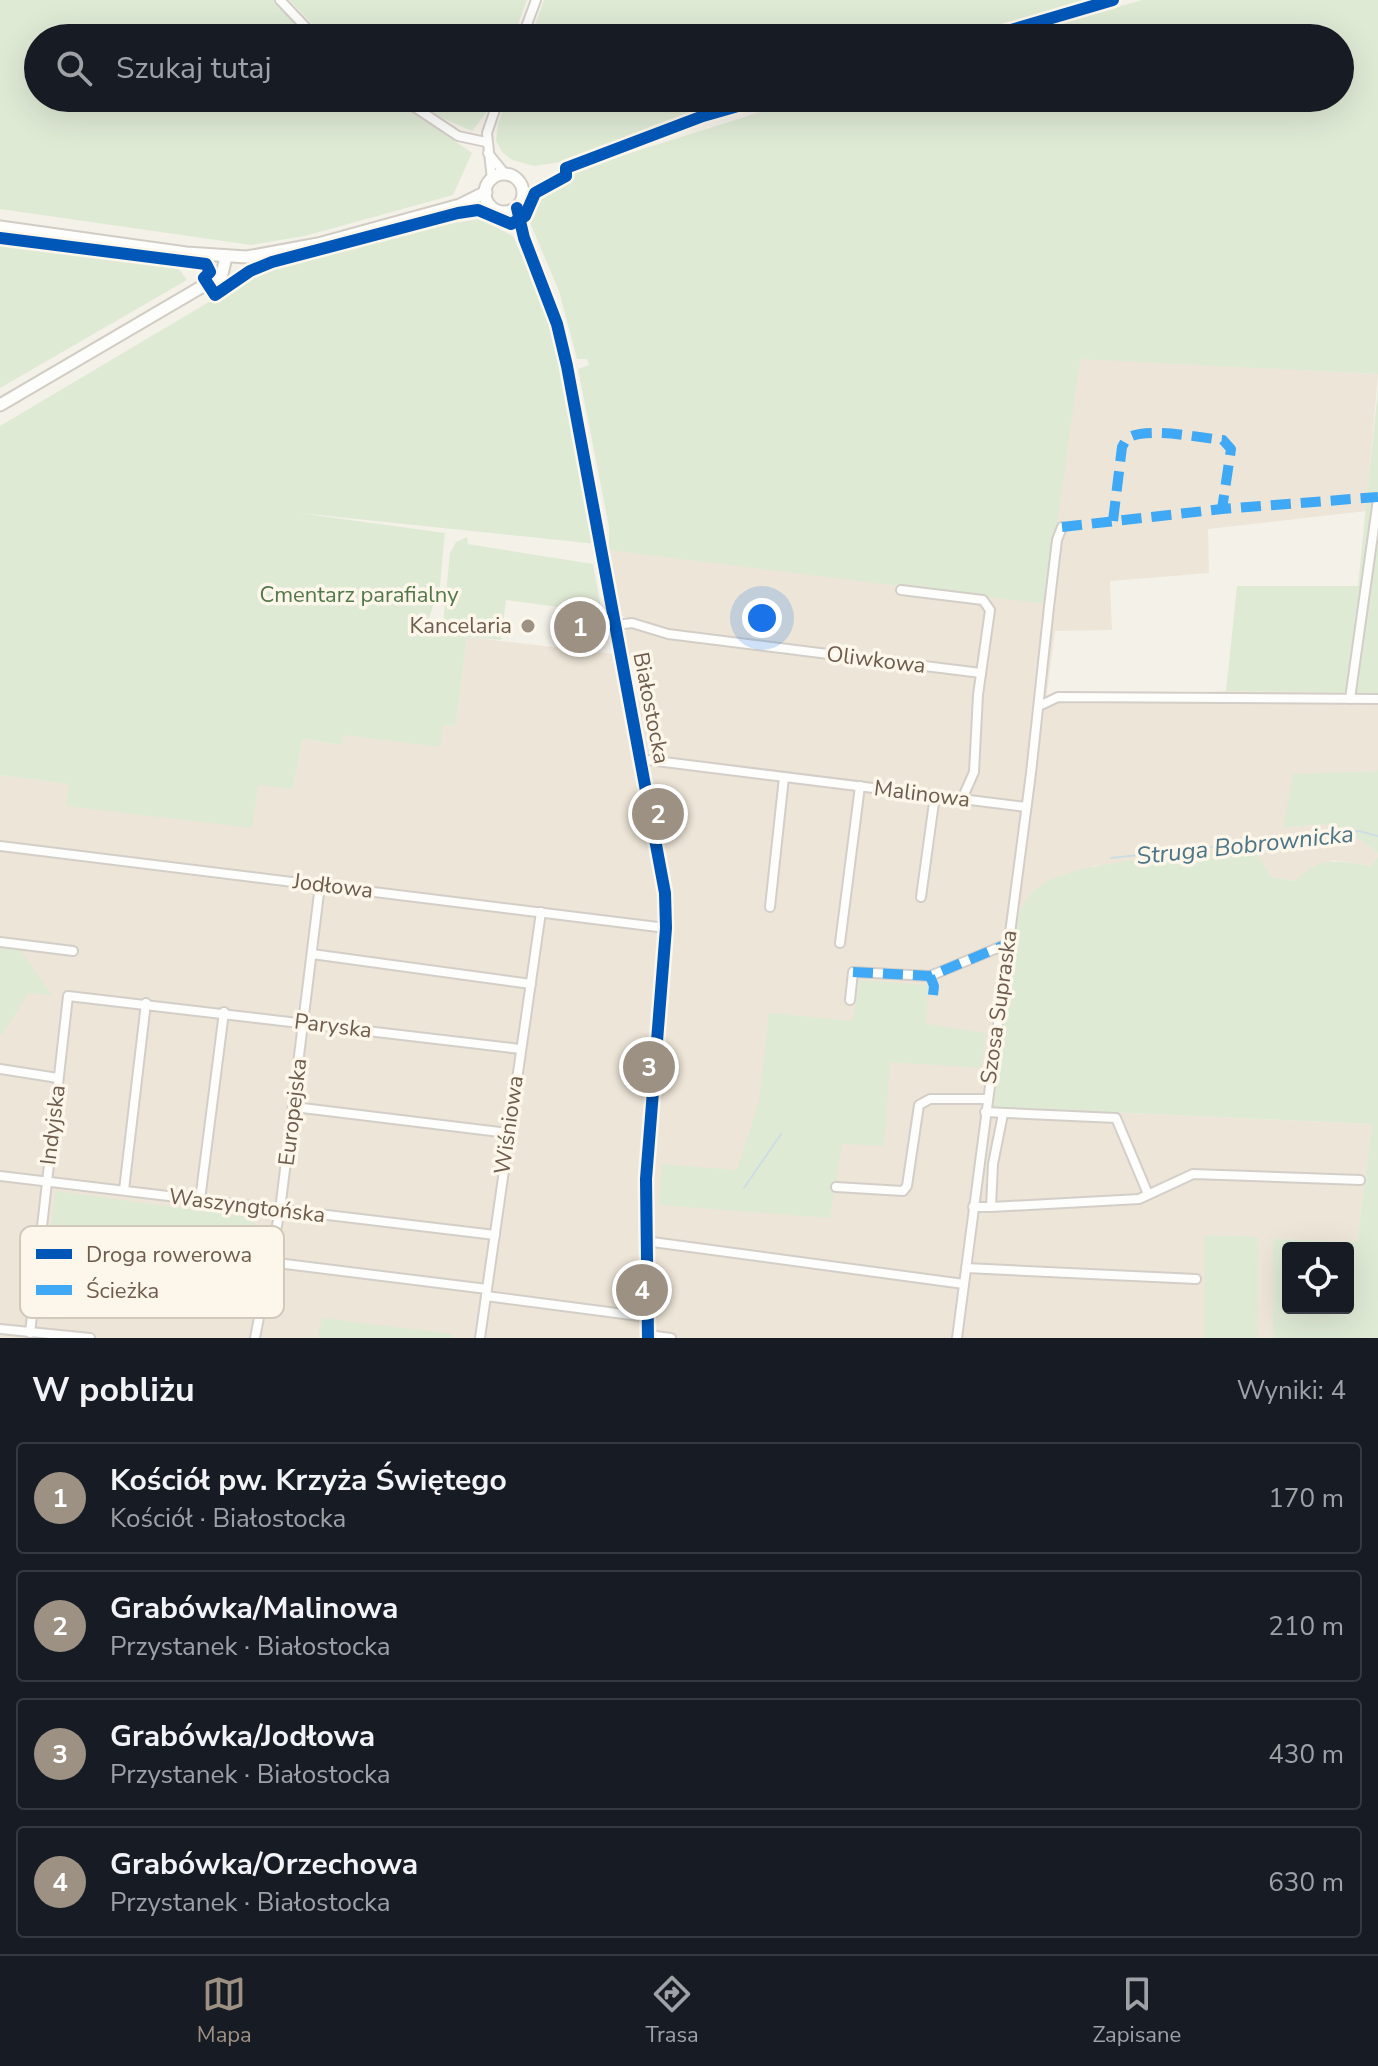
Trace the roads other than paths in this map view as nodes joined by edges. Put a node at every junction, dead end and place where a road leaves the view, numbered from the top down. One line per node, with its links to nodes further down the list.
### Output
1 (280, 0): 3 (street)
2 (536, 0): 4 (street)
3 (303, 24)
4 (527, 24)
5 (422, 112): 7 (street)
6 (494, 112): 7 (street)
7 (486, 142): 8 (street)
8 (488, 153): 9 (street); 10 (street)
9 (506, 175): 10 (street); 12 (street)
10 (492, 180): 11 (street)
11 (487, 198): 12 (street); 14 (street)
12 (512, 210): 19 (street, Białostocka)
13 (0, 227): 14 (street)
14 (226, 257): 15 (street)
15 (0, 405)
16 (1378, 499): 21 (street)
17 (1062, 527): 23 (street)
18 (901, 590): 20 (street)
19 (616, 625): 20 (street, Oliwkowa); 24 (street, Białostocka)
20 (981, 673): 28 (street)
21 (1350, 699): 22 (street); 23 (street)
22 (1378, 699)
23 (1039, 706): 29 (street)
24 (640, 759): 25 (street, Malinowa); 35 (street, Białostocka)
25 (784, 777): 26 (street, Malinowa); 33 (street)
26 (860, 786): 27 (street, Malinowa); 37 (street)
27 (935, 795): 28 (street, Malinowa); 32 (street)
28 (962, 799): 29 (street, Malinowa)
29 (1026, 807): 38 (street, Szosa Supraska)
30 (0, 846): 31 (street, Jodłowa)
31 (320, 885): 34 (street, Jodłowa); 40 (street, Europejska)
32 (921, 897)
33 (770, 907)
34 (541, 912): 35 (street, Jodłowa); 41 (street, Wiśniowa)
35 (666, 928): 67 (street, Białostocka)
36 (0, 942): 39 (street)
37 (840, 943)
38 (1007, 944): 42 (street); 49 (street, Szosa Supraska)
39 (73, 951)
40 (312, 954): 41 (street); 45 (street, Europejska)
41 (531, 984): 46 (street, Wiśniowa)
42 (850, 1000)
43 (146, 1003): 44 (street, Paryska); 48 (street, Indyjska); 58 (street)
44 (224, 1012): 45 (street, Paryska); 60 (street)
45 (304, 1022): 46 (street, Paryska); 50 (street, Europejska)
46 (520, 1049): 53 (street, Wiśniowa)
47 (0, 1069): 48 (street)
48 (58, 1078): 55 (street, Indyjska)
49 (987, 1099): 51 (street, Szosa Supraska); 57 (street)
50 (294, 1107): 53 (street); 63 (street, Europejska)
51 (985, 1112): 52 (street); 61 (street, Szosa Supraska)
52 (1003, 1114): 59 (street); 62 (street)
53 (508, 1133): 66 (street, Wiśniowa)
54 (0, 1176): 55 (street, Waszyngtońska)
55 (46, 1180): 58 (street, Waszyngtońska); 64 (street, Indyjska)
56 (1360, 1180): 59 (street)
57 (836, 1187)
58 (124, 1190): 60 (street, Waszyngtońska)
59 (1148, 1194): 62 (street)
60 (200, 1200): 63 (street, Waszyngtońska)
61 (973, 1207): 62 (street); 69 (street, Szosa Supraska)
62 (991, 1207)
63 (280, 1210): 65 (street, Europejska); 66 (street, Waszyngtońska)
64 (41, 1226)
65 (277, 1226)
66 (495, 1235): 72 (street, Wiśniowa)
67 (645, 1241): 71 (street); 73 (street, Białostocka)
68 (284, 1264): 72 (street)
69 (966, 1268): 70 (street); 71 (street, Szosa Supraska)
70 (1196, 1279)
71 (964, 1284): 83 (street, Szosa Supraska)
72 (486, 1292): 73 (street); 81 (street, Wiśniowa)
73 (647, 1317): 78 (street, Białostocka)
74 (32, 1318): 77 (street, Indyjska)
75 (259, 1318): 80 (street, Europejska)
76 (0, 1329): 77 (street)
77 (30, 1333): 79 (street)
78 (648, 1337): 82 (street)
79 (90, 1338)
80 (255, 1338)
81 (480, 1338)
82 (671, 1338)
83 (957, 1338)

